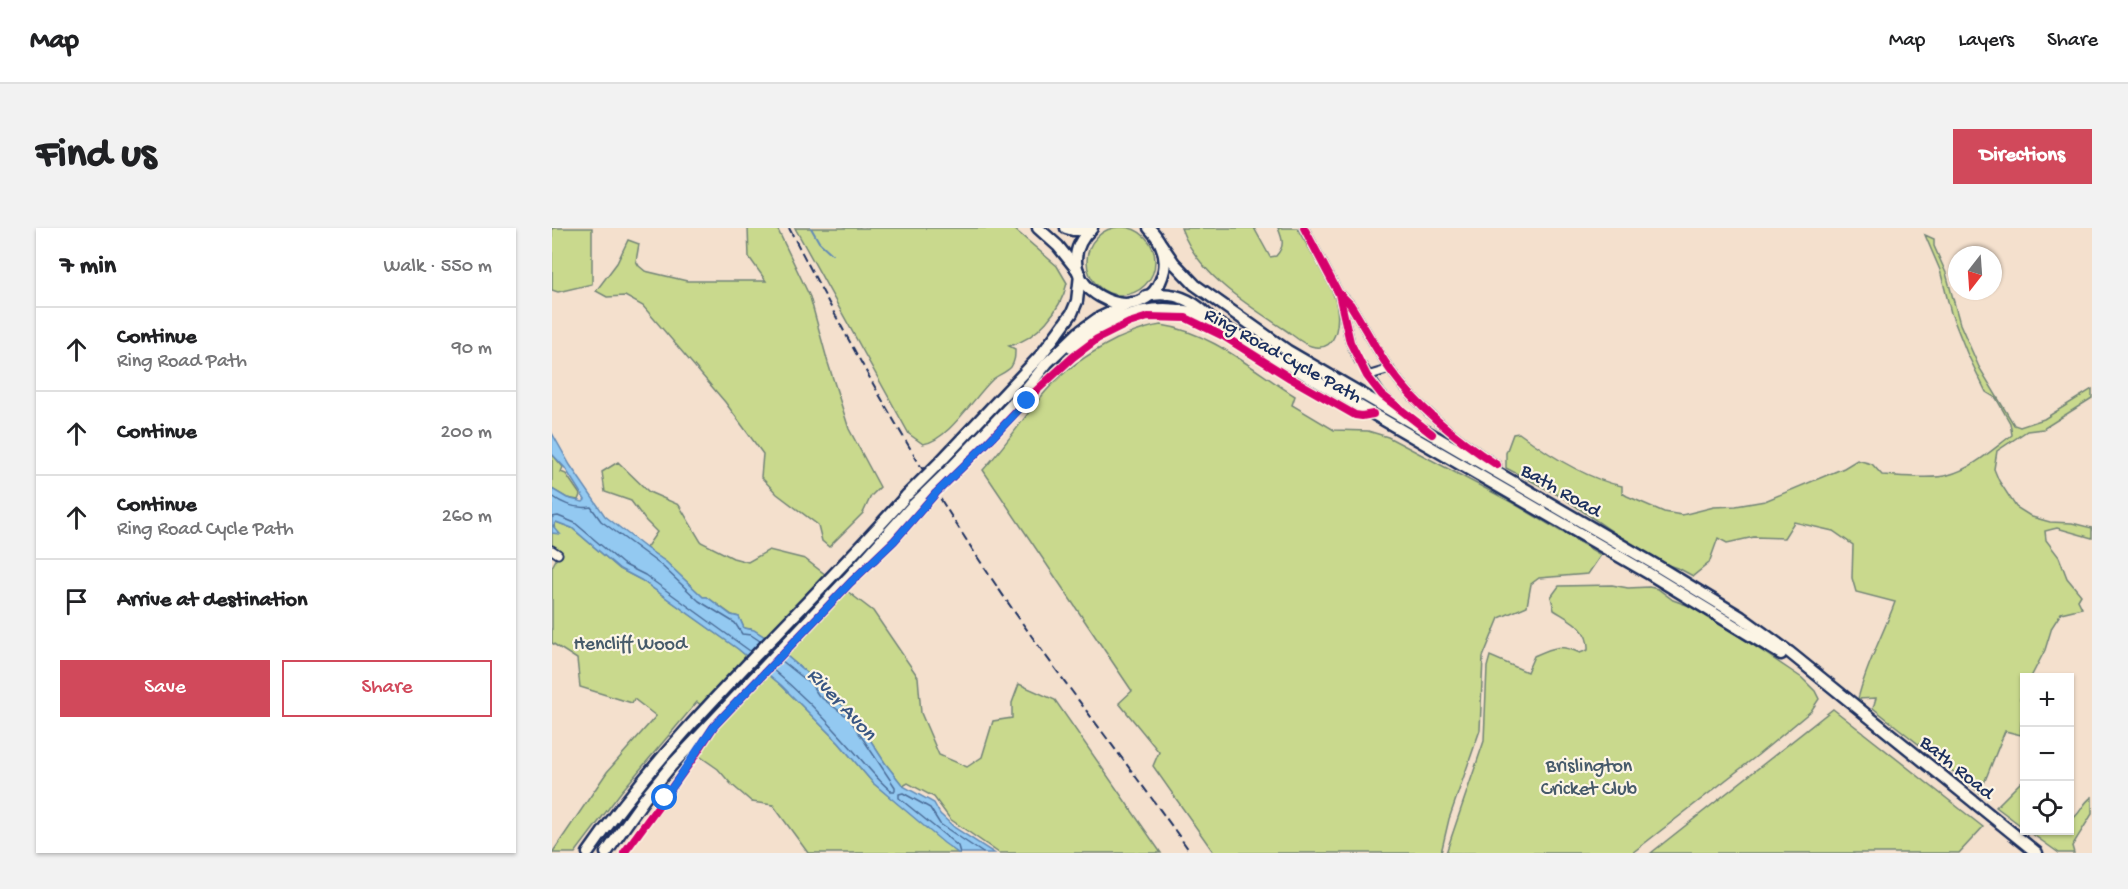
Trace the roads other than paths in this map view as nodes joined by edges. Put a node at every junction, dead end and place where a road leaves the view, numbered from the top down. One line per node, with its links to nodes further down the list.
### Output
1 (1038, 228): 7 (highway)
2 (1066, 228): 5 (highway)
3 (1149, 228): 6 (highway, Bath Road)
4 (1304, 228): 8 (street)
5 (1091, 229): 7 (highway)
6 (1161, 244): 9 (highway); 15 (highway, Bath Road)
7 (1079, 273): 10 (highway); 18 (highway, bridge)
8 (1339, 294): 12 (street); 13 (street)
9 (1146, 296): 10 (highway); 11 (highway, Bath Road)
10 (1131, 303): 14 (highway)
11 (1213, 321): 14 (highway); 17 (highway, Bath Road)
12 (1390, 369): 13 (street); 16 (street)
13 (1368, 376): 15 (street)
14 (1026, 387): 18 (highway, bridge)
15 (1432, 434): 17 (highway, Bath Road)
16 (1497, 465)
17 (1651, 568): 21 (highway, Bath Road)
18 (706, 718): 19 (highway); 20 (highway)
19 (588, 853)
20 (606, 853)
21 (2037, 853)

